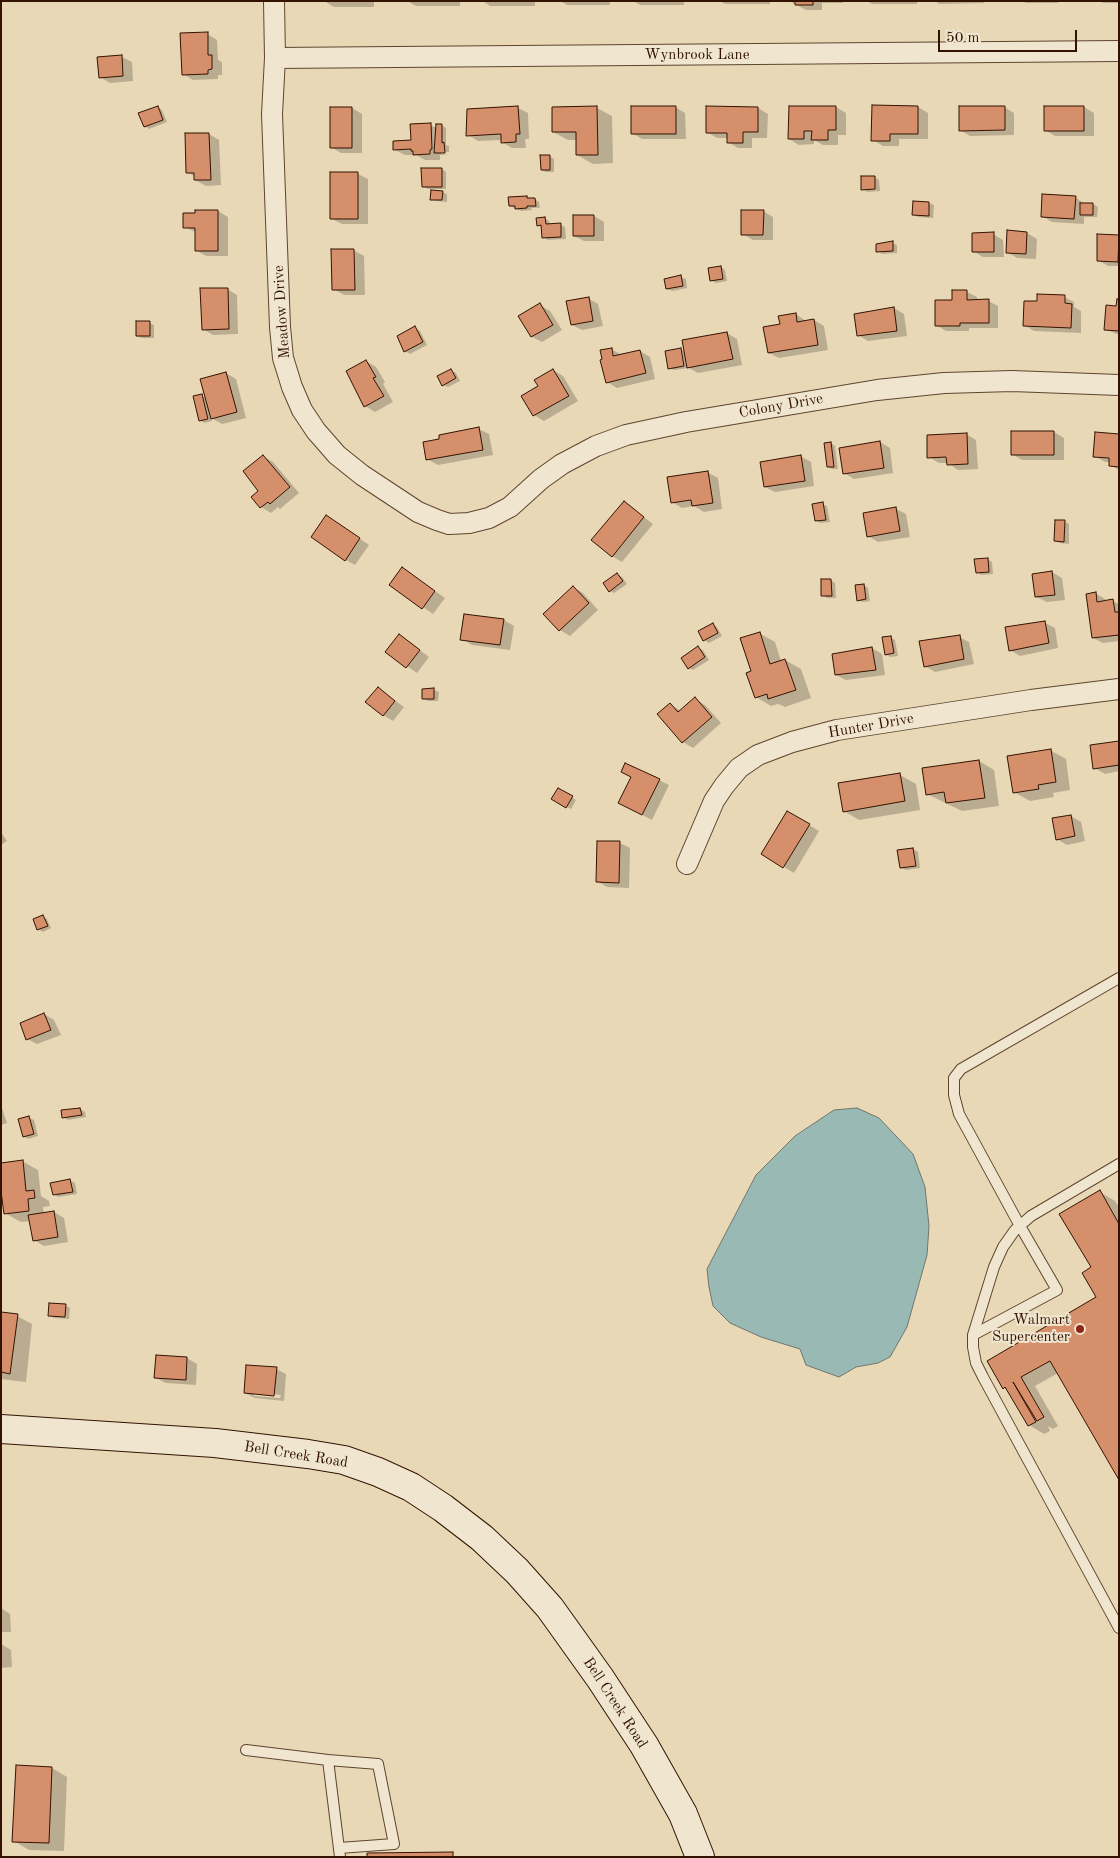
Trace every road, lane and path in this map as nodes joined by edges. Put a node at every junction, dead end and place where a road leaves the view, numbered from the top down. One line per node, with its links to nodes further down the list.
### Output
1 (274, 1): 3 (street, Meadow Drive)
2 (1119, 51): 3 (street, Wynbrook Lane)
3 (275, 58): 5 (street, Meadow Drive)
4 (1119, 385): 5 (street, Colony Drive)
5 (469, 523)
6 (1119, 689): 7 (street, Hunter Drive)
7 (687, 864)
8 (1119, 978): 10 (lane)
9 (1119, 1164): 10 (lane)
10 (1020, 1226): 11 (lane); 11 (lane)
11 (973, 1335): 13 (lane)
12 (1, 1430): 17 (street, Bell Creek Road)
13 (1119, 1628)
14 (246, 1750): 15 (lane)
15 (328, 1760): 16 (lane); 16 (lane)
16 (339, 1852)
17 (700, 1857)

